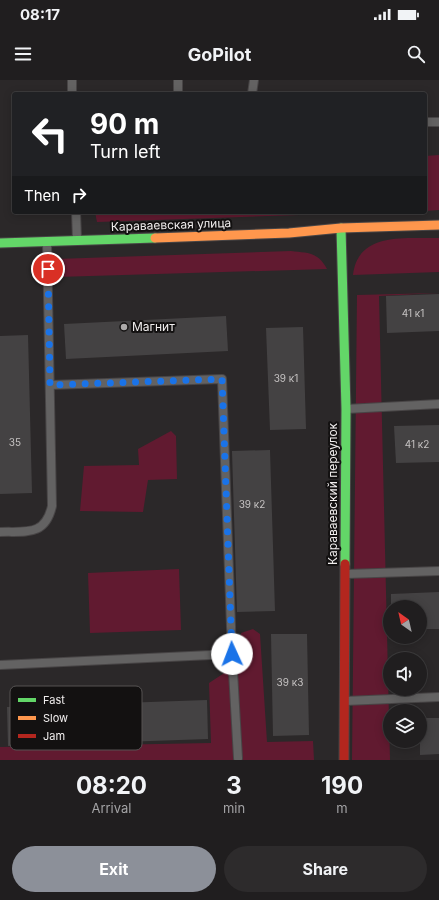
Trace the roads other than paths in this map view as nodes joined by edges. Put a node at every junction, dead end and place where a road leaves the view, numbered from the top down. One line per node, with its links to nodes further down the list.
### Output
1 (72, 80): 4 (lane)
2 (178, 80): 5 (lane)
3 (254, 80): 6 (lane)
4 (72, 92)
5 (178, 92)
6 (252, 92)
7 (427, 122): 8 (lane)
8 (439, 122)
9 (76, 214): 12 (lane)
10 (439, 225): 11 (street, Караваевская улица)
11 (340, 228): 12 (street, Караваевская улица); 17 (street, Караваевский переулок)
12 (77, 241): 13 (street, Караваевская улица)
13 (47, 242): 14 (street, Караваевская улица); 15 (lane)
14 (0, 243)
15 (50, 385): 18 (lane); 21 (lane)
16 (439, 404): 17 (lane)
17 (346, 409): 20 (street, Караваевский переулок)
18 (0, 532)
19 (439, 571): 20 (lane)
20 (345, 574): 24 (street, Караваевский переулок)
21 (232, 654): 22 (lane); 25 (lane)
22 (0, 665)
23 (439, 697): 24 (lane)
24 (344, 701): 26 (street, Караваевский переулок)
25 (238, 758)
26 (344, 760)

